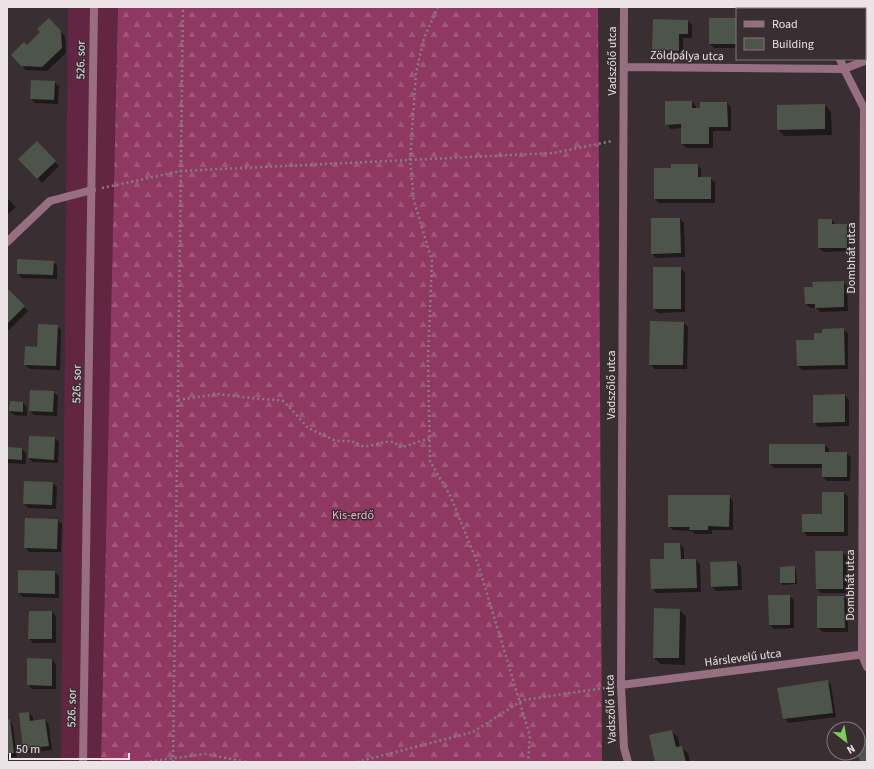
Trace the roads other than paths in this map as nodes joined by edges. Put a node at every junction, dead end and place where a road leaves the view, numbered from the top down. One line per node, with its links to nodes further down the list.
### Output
1 (94, 7): 8 (street, 526. sor)
2 (624, 7): 5 (street, Vadszőlő utca)
3 (840, 60): 6 (street)
4 (867, 60): 6 (street, Zöldpálya utca)
5 (625, 67): 6 (street, Zöldpálya utca); 13 (street, Vadszőlő utca)
6 (844, 69): 7 (street)
7 (866, 113): 10 (street, Dombhát utca)
8 (92, 190): 9 (street); 14 (street, 526. sor)
9 (7, 242)
10 (865, 406): 11 (street, Dombhát utca)
11 (864, 654): 12 (street, Dombhát utca); 13 (street, Hárslevelű utca)
12 (867, 667)
13 (621, 685): 15 (street, Vadszőlő utca)
14 (83, 762)
15 (628, 762)

